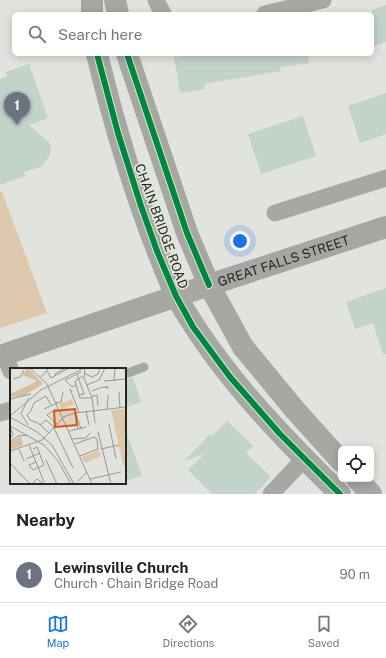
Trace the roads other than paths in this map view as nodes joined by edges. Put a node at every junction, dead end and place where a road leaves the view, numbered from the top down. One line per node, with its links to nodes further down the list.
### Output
1 (92, 0): 4 (main road)
2 (156, 0): 5 (street)
3 (323, 0): 6 (street)
4 (92, 12)
5 (162, 12)
6 (273, 12)
7 (97, 56): 13 (main road, CHAIN BRIDGE ROAD)
8 (128, 56): 12 (main road, CHAIN BRIDGE ROAD)
9 (386, 178): 10 (street)
10 (275, 214)
11 (386, 227): 12 (main road, GREAT FALLS STREET)
12 (209, 285): 13 (main road, GREAT FALLS STREET); 20 (street, CHAIN BRIDGE ROAD)
13 (176, 296): 14 (main road, GREAT FALLS STREET); 19 (street, CHAIN BRIDGE ROAD)
14 (5, 361)
15 (144, 368): 16 (lane)
16 (126, 374)
17 (10, 410): 18 (street)
18 (0, 413)
19 (304, 458): 22 (street); 23 (street, CHAIN BRIDGE ROAD)
20 (338, 458)
21 (360, 482): 24 (street)
22 (271, 494)
23 (340, 494)
24 (371, 494)

